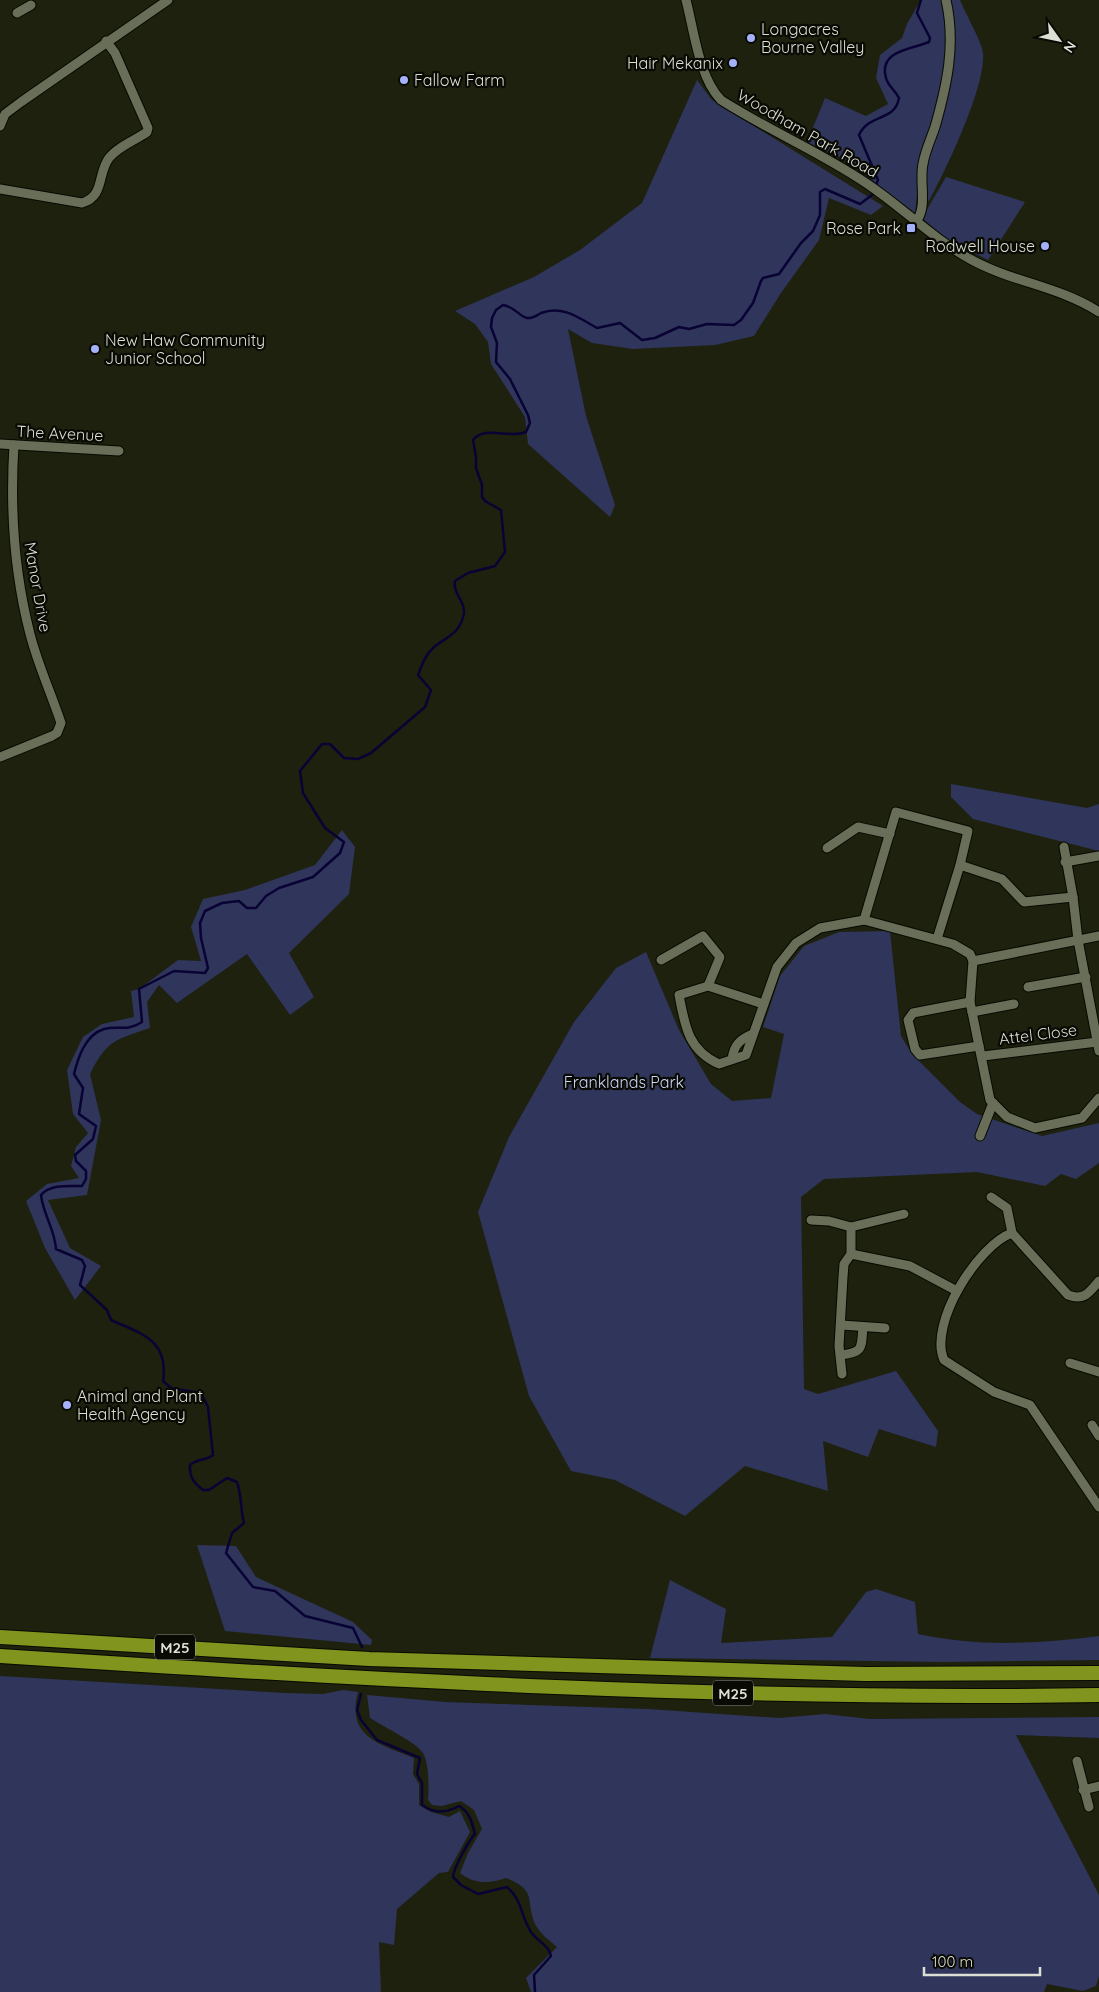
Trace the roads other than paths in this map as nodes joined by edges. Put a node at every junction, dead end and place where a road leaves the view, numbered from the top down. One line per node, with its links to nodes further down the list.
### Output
1 (168, 0): 4 (street)
2 (686, 0): 11 (street, Woodham Park Road)
3 (946, 0): 11 (street)
4 (153, 3): 7 (street)
5 (26, 4): 6 (street)
6 (17, 13)
7 (106, 41): 8 (street); 10 (street)
8 (2, 113): 9 (street)
9 (0, 126)
10 (0, 189)
11 (916, 222): 12 (street, Woodham Park Road)
12 (1099, 312)
13 (0, 444): 14 (street, The Avenue)
14 (14, 445): 15 (street, The Avenue); 16 (street, Manor Drive)
15 (119, 451)
16 (0, 757)
17 (890, 834): 19 (street); 22 (street); 24 (street)
18 (1064, 847): 21 (street)
19 (827, 848)
20 (1099, 856): 21 (street)
21 (1065, 862): 23 (street)
22 (960, 865): 23 (street); 26 (street)
23 (1073, 897): 27 (street)
24 (864, 920): 26 (street); 33 (street)
25 (1099, 936): 27 (street)
26 (937, 939): 29 (street)
27 (1078, 940): 29 (street); 30 (street)
28 (660, 960): 31 (street)
29 (973, 961): 35 (street)
30 (1086, 977): 32 (street); 37 (street)
31 (708, 986): 33 (street); 33 (street)
32 (1028, 987)
33 (763, 1004)
34 (1014, 1004): 35 (street)
35 (971, 1007): 36 (street); 36 (street)
36 (979, 1046): 38 (street)
37 (1098, 1046): 38 (street, Attel Close)
38 (982, 1056): 40 (street)
39 (1099, 1098): 40 (street)
40 (993, 1103): 41 (street)
41 (980, 1136)
42 (991, 1197): 46 (street)
43 (904, 1214): 45 (street)
44 (811, 1220): 45 (street)
45 (851, 1227): 47 (street)
46 (1012, 1232): 48 (street); 49 (street)
47 (851, 1254): 49 (street); 50 (street)
48 (1099, 1281)
49 (957, 1291): 59 (street)
50 (841, 1325): 51 (street); 53 (street)
51 (863, 1327): 52 (street); 53 (street)
52 (884, 1328)
53 (841, 1356): 56 (street)
54 (1070, 1363): 55 (street)
55 (1099, 1372)
56 (842, 1374)
57 (1092, 1425): 58 (street)
58 (1099, 1436)
59 (1099, 1507)
60 (0, 1637): 62 (highway, M25)
61 (0, 1656): 63 (highway, M25)
62 (1099, 1673)
63 (1099, 1695)
64 (1077, 1761): 66 (street)
65 (1099, 1786): 66 (street)
66 (1083, 1790): 67 (street)
67 (1089, 1807)

